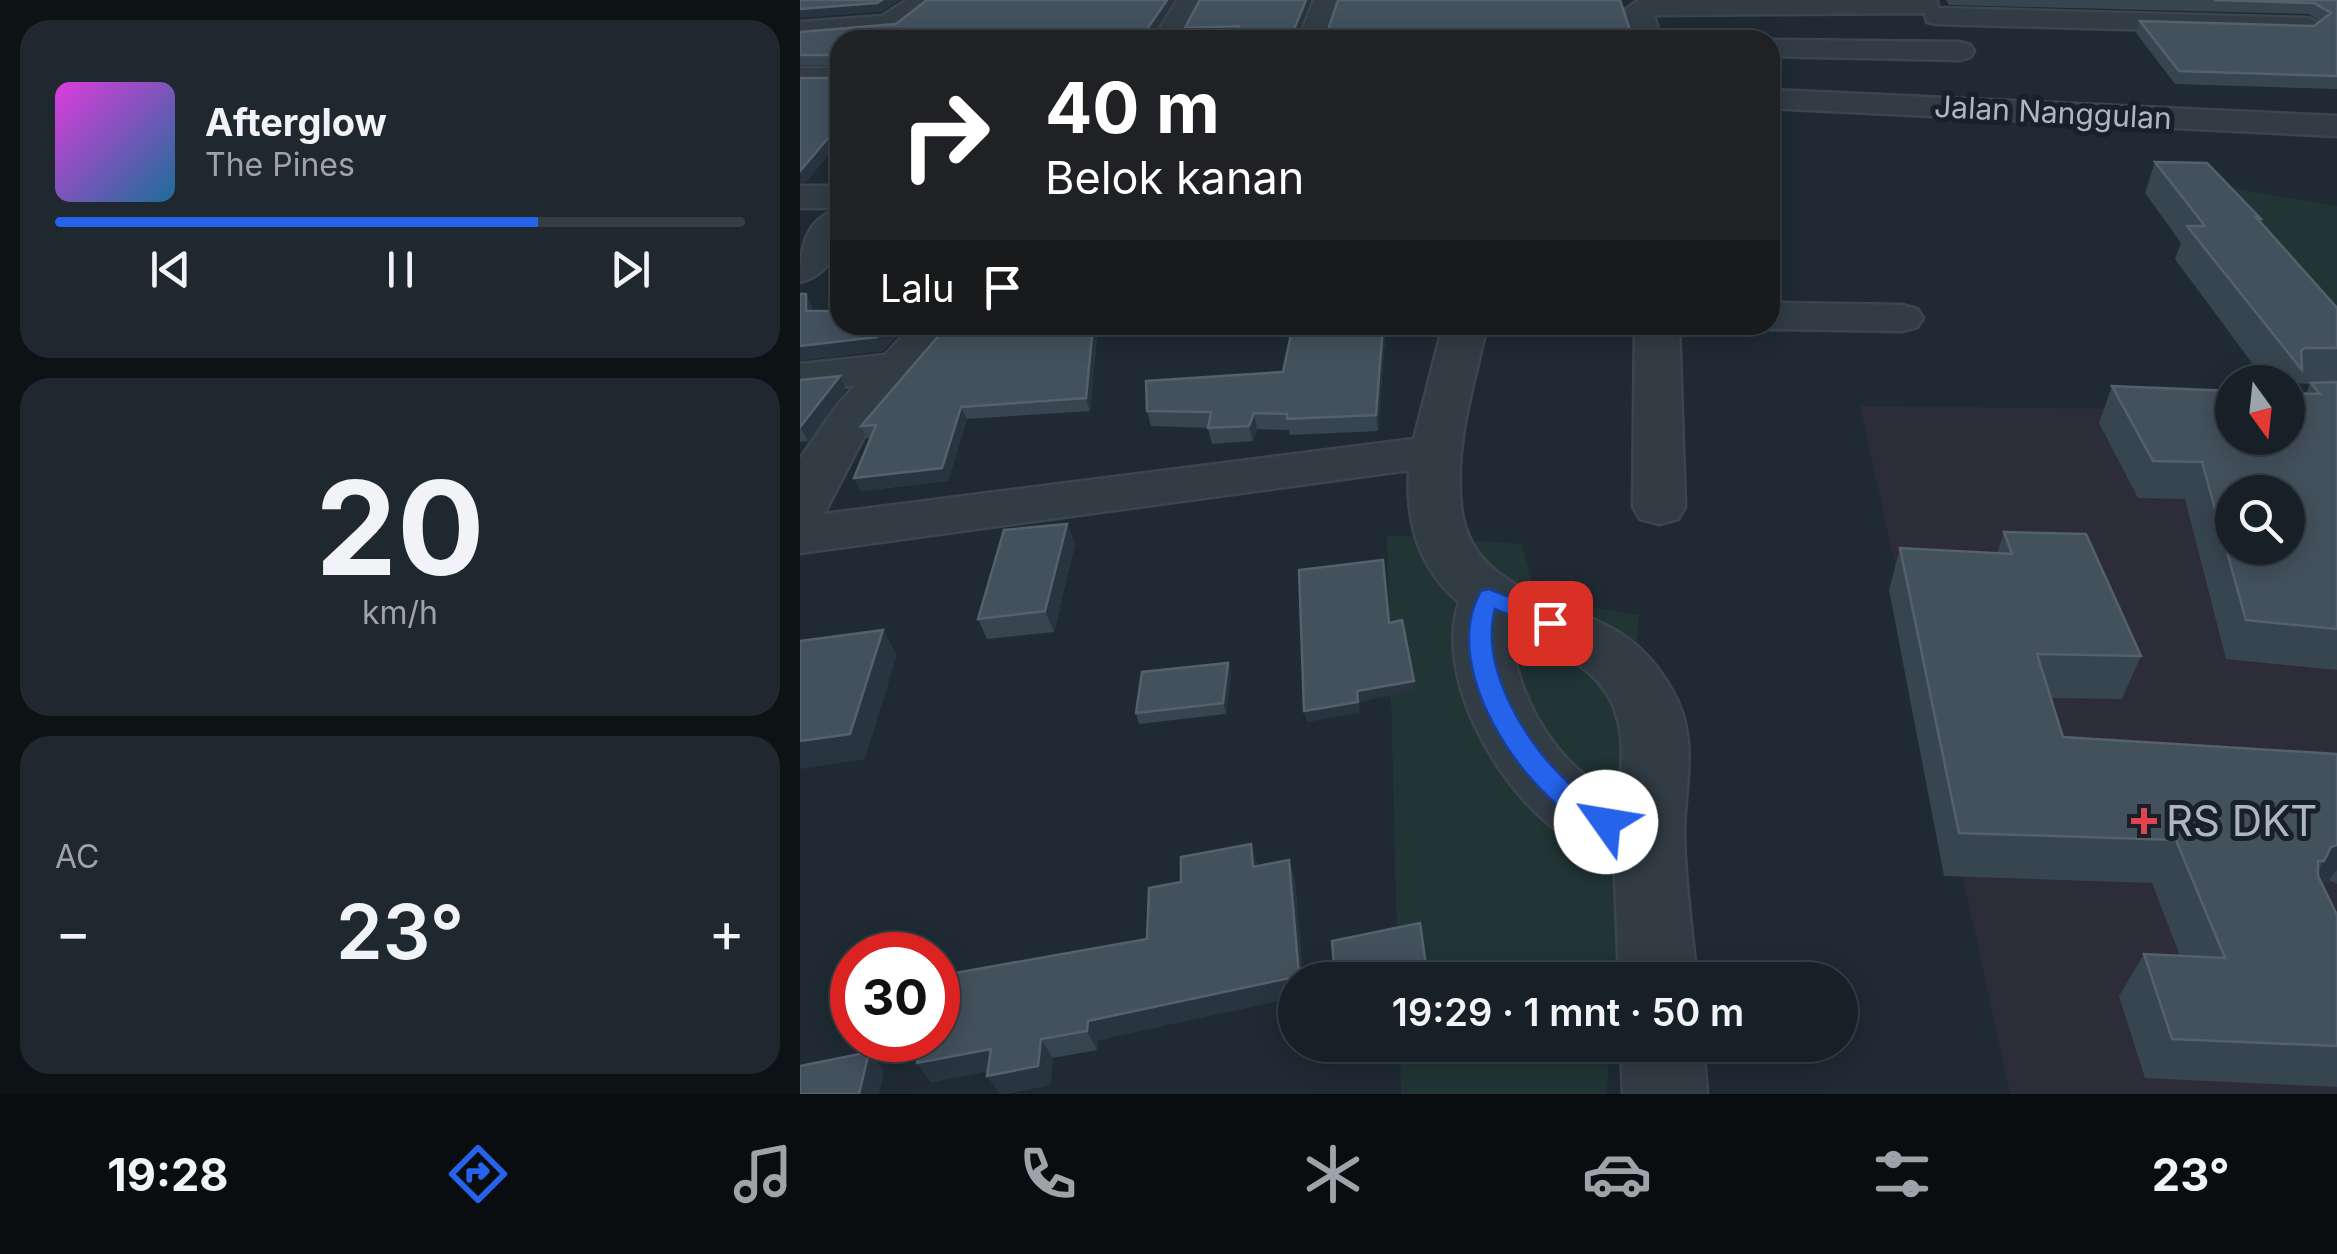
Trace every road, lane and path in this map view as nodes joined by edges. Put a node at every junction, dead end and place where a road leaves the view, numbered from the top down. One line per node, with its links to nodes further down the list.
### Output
1 (842, 0): 9 (street)
2 (924, 0): 9 (street)
3 (1190, 0): 10 (street)
4 (1328, 0): 11 (street)
5 (2285, 0): 8 (street)
6 (1929, 7): 7 (street); 12 (street); 15 (street)
7 (2109, 10): 8 (street)
8 (2309, 26): 14 (street)
9 (802, 28)
10 (1172, 30)
11 (1316, 30)
12 (1644, 30)
13 (1780, 49): 15 (street)
14 (2332, 52)
15 (1971, 67): 19 (street)
16 (800, 77): 17 (street)
17 (830, 77)
18 (1780, 100): 19 (street, Jalan Nanggulan)
19 (2000, 112): 20 (street, Jalan Nanggulan)
20 (2146, 117): 21 (street, Jalan Nanggulan); 22 (street)
21 (2337, 126)
22 (2186, 159)
23 (800, 197): 24 (street)
24 (830, 197)
25 (830, 232): 27 (street)
26 (830, 268): 27 (street)
27 (800, 270)
28 (1780, 316): 29 (street)
29 (1902, 318)
30 (927, 335): 33 (street)
31 (1463, 335): 35 (street)
32 (1657, 335): 36 (street)
33 (897, 367): 34 (street); 37 (street)
34 (800, 378)
35 (1435, 451): 38 (street); 39 (street)
36 (1659, 506)
37 (800, 510)
38 (800, 536)
39 (1489, 597): 40 (street); 40 (street)
40 (1649, 831): 41 (street)
41 (1657, 962)
42 (1663, 1062): 43 (street)
43 (1665, 1094)

